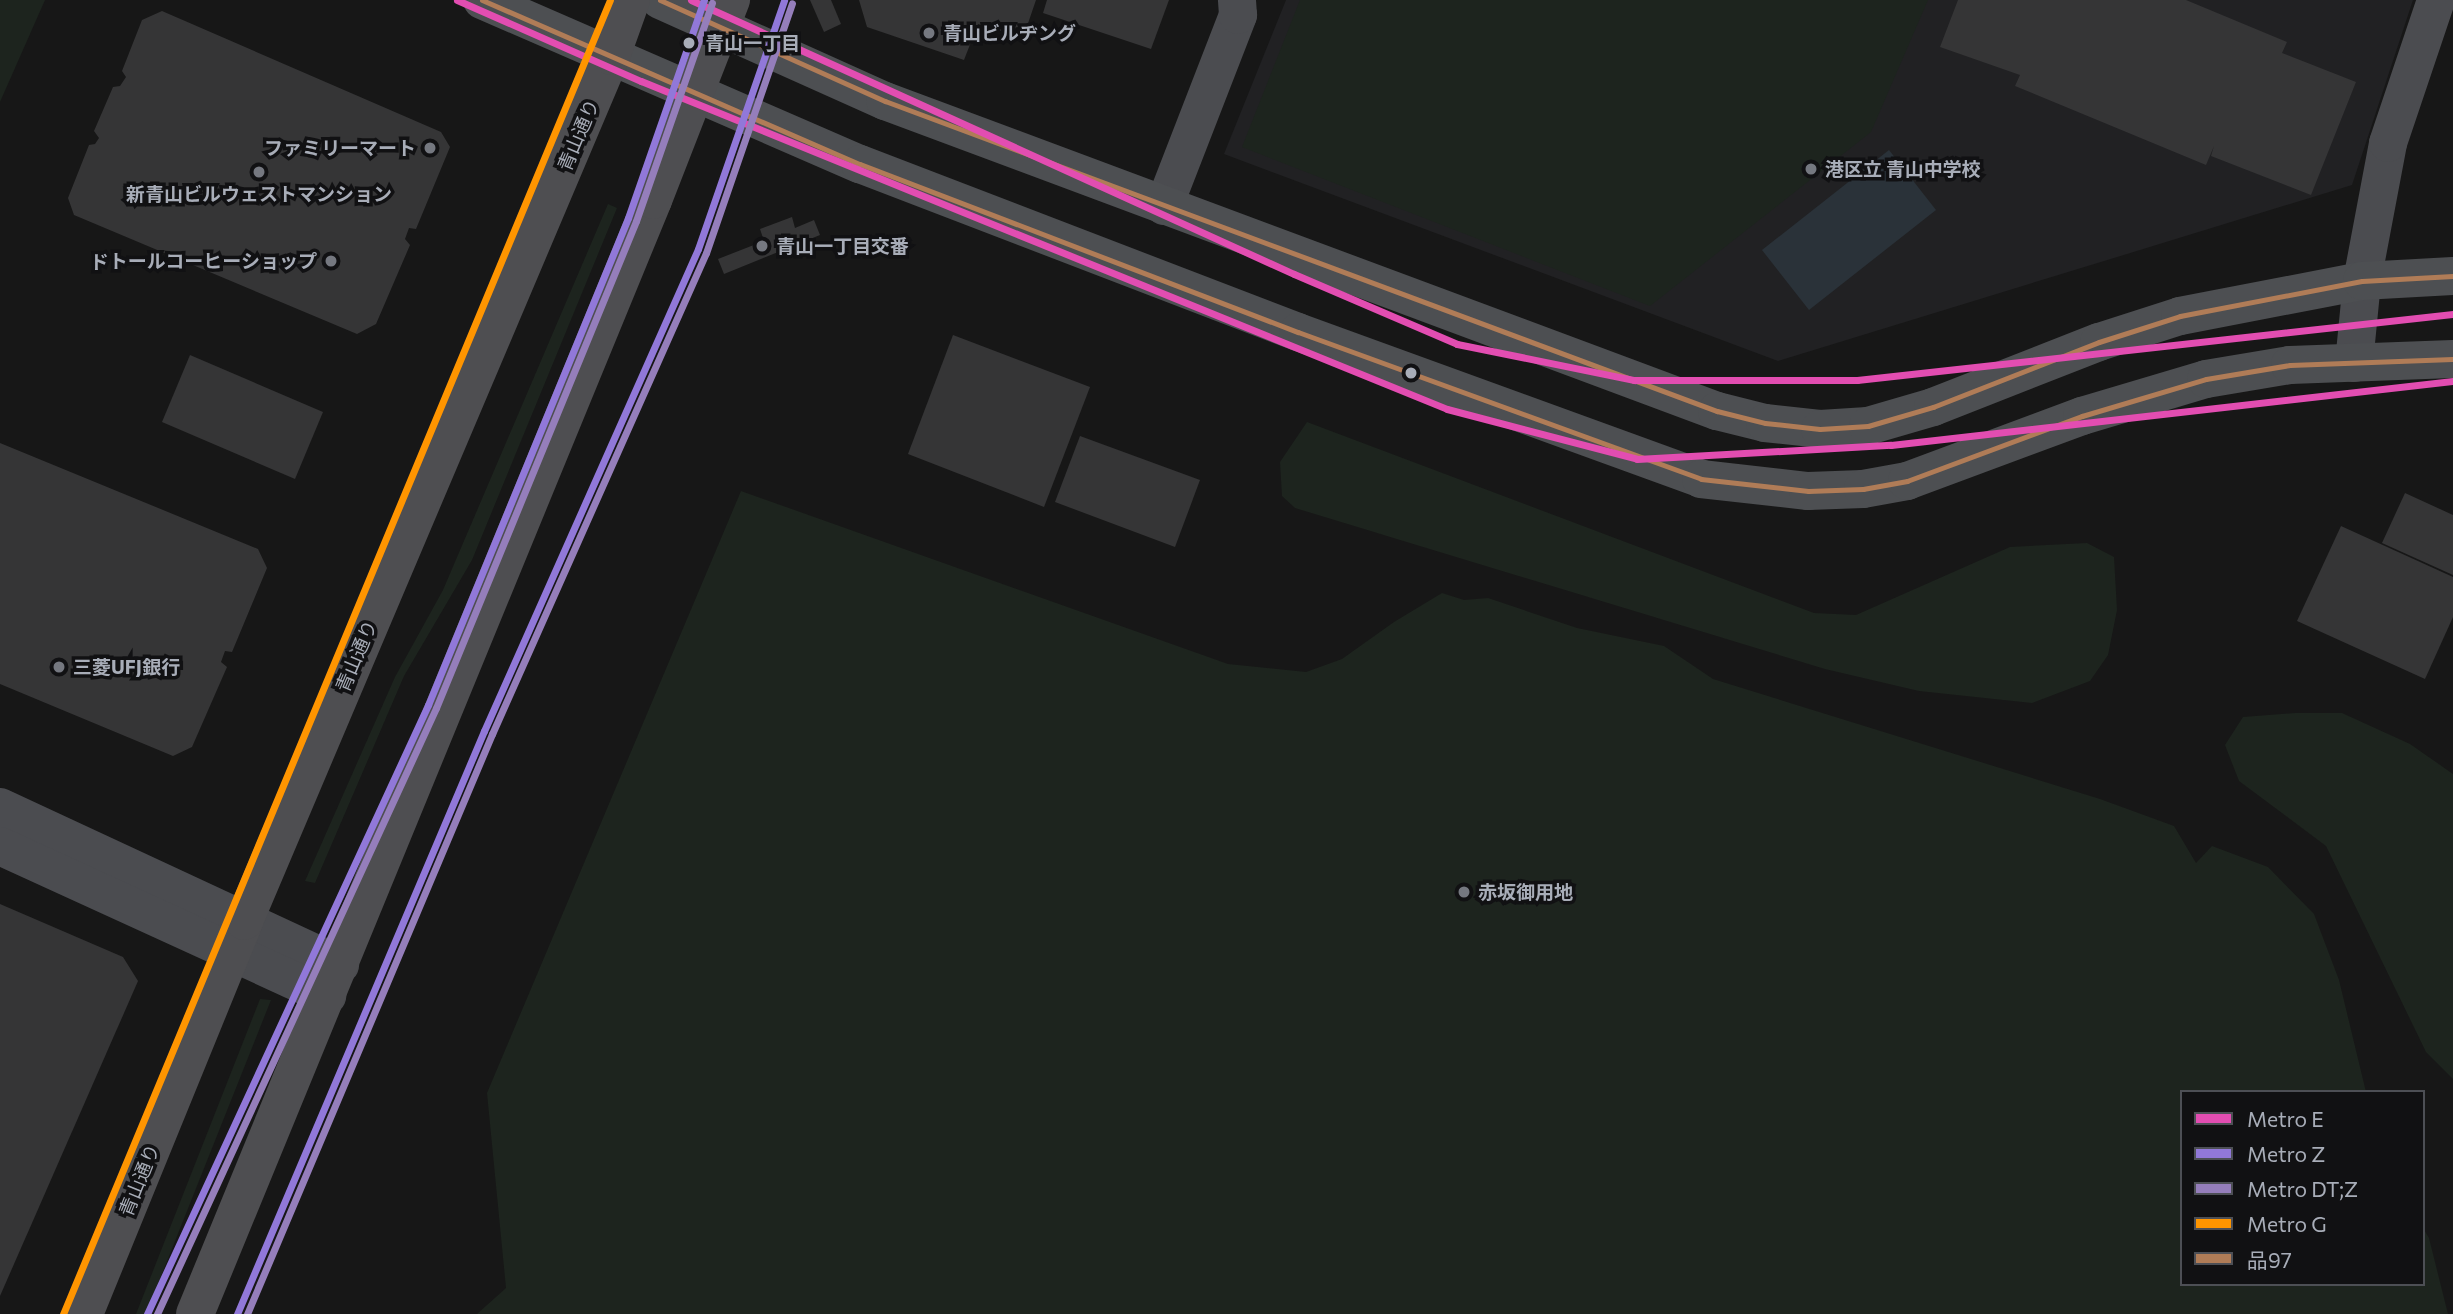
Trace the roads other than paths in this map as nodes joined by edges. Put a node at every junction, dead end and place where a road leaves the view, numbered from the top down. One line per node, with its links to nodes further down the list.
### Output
1 (482, 0): 7 (main road)
2 (631, 0): 7 (highway, 青山通り)
3 (660, 0): 6 (main road)
4 (1237, 0): 9 (street)
5 (2436, 0): 11 (street)
6 (726, 14): 8 (highway); 9 (main road)
7 (611, 56): 8 (main road); 16 (highway, 青山通り)
8 (697, 93): 13 (main road); 17 (highway)
9 (1164, 206): 11 (main road)
10 (2453, 276): 11 (main road)
11 (2362, 281): 13 (street)
12 (2453, 359): 13 (main road)
13 (2354, 363)
14 (0, 807): 16 (street)
15 (0, 846): 16 (street)
16 (238, 937): 17 (street); 18 (highway, 青山通り)
17 (333, 980): 19 (highway)
18 (84, 1314)
19 (195, 1314)

